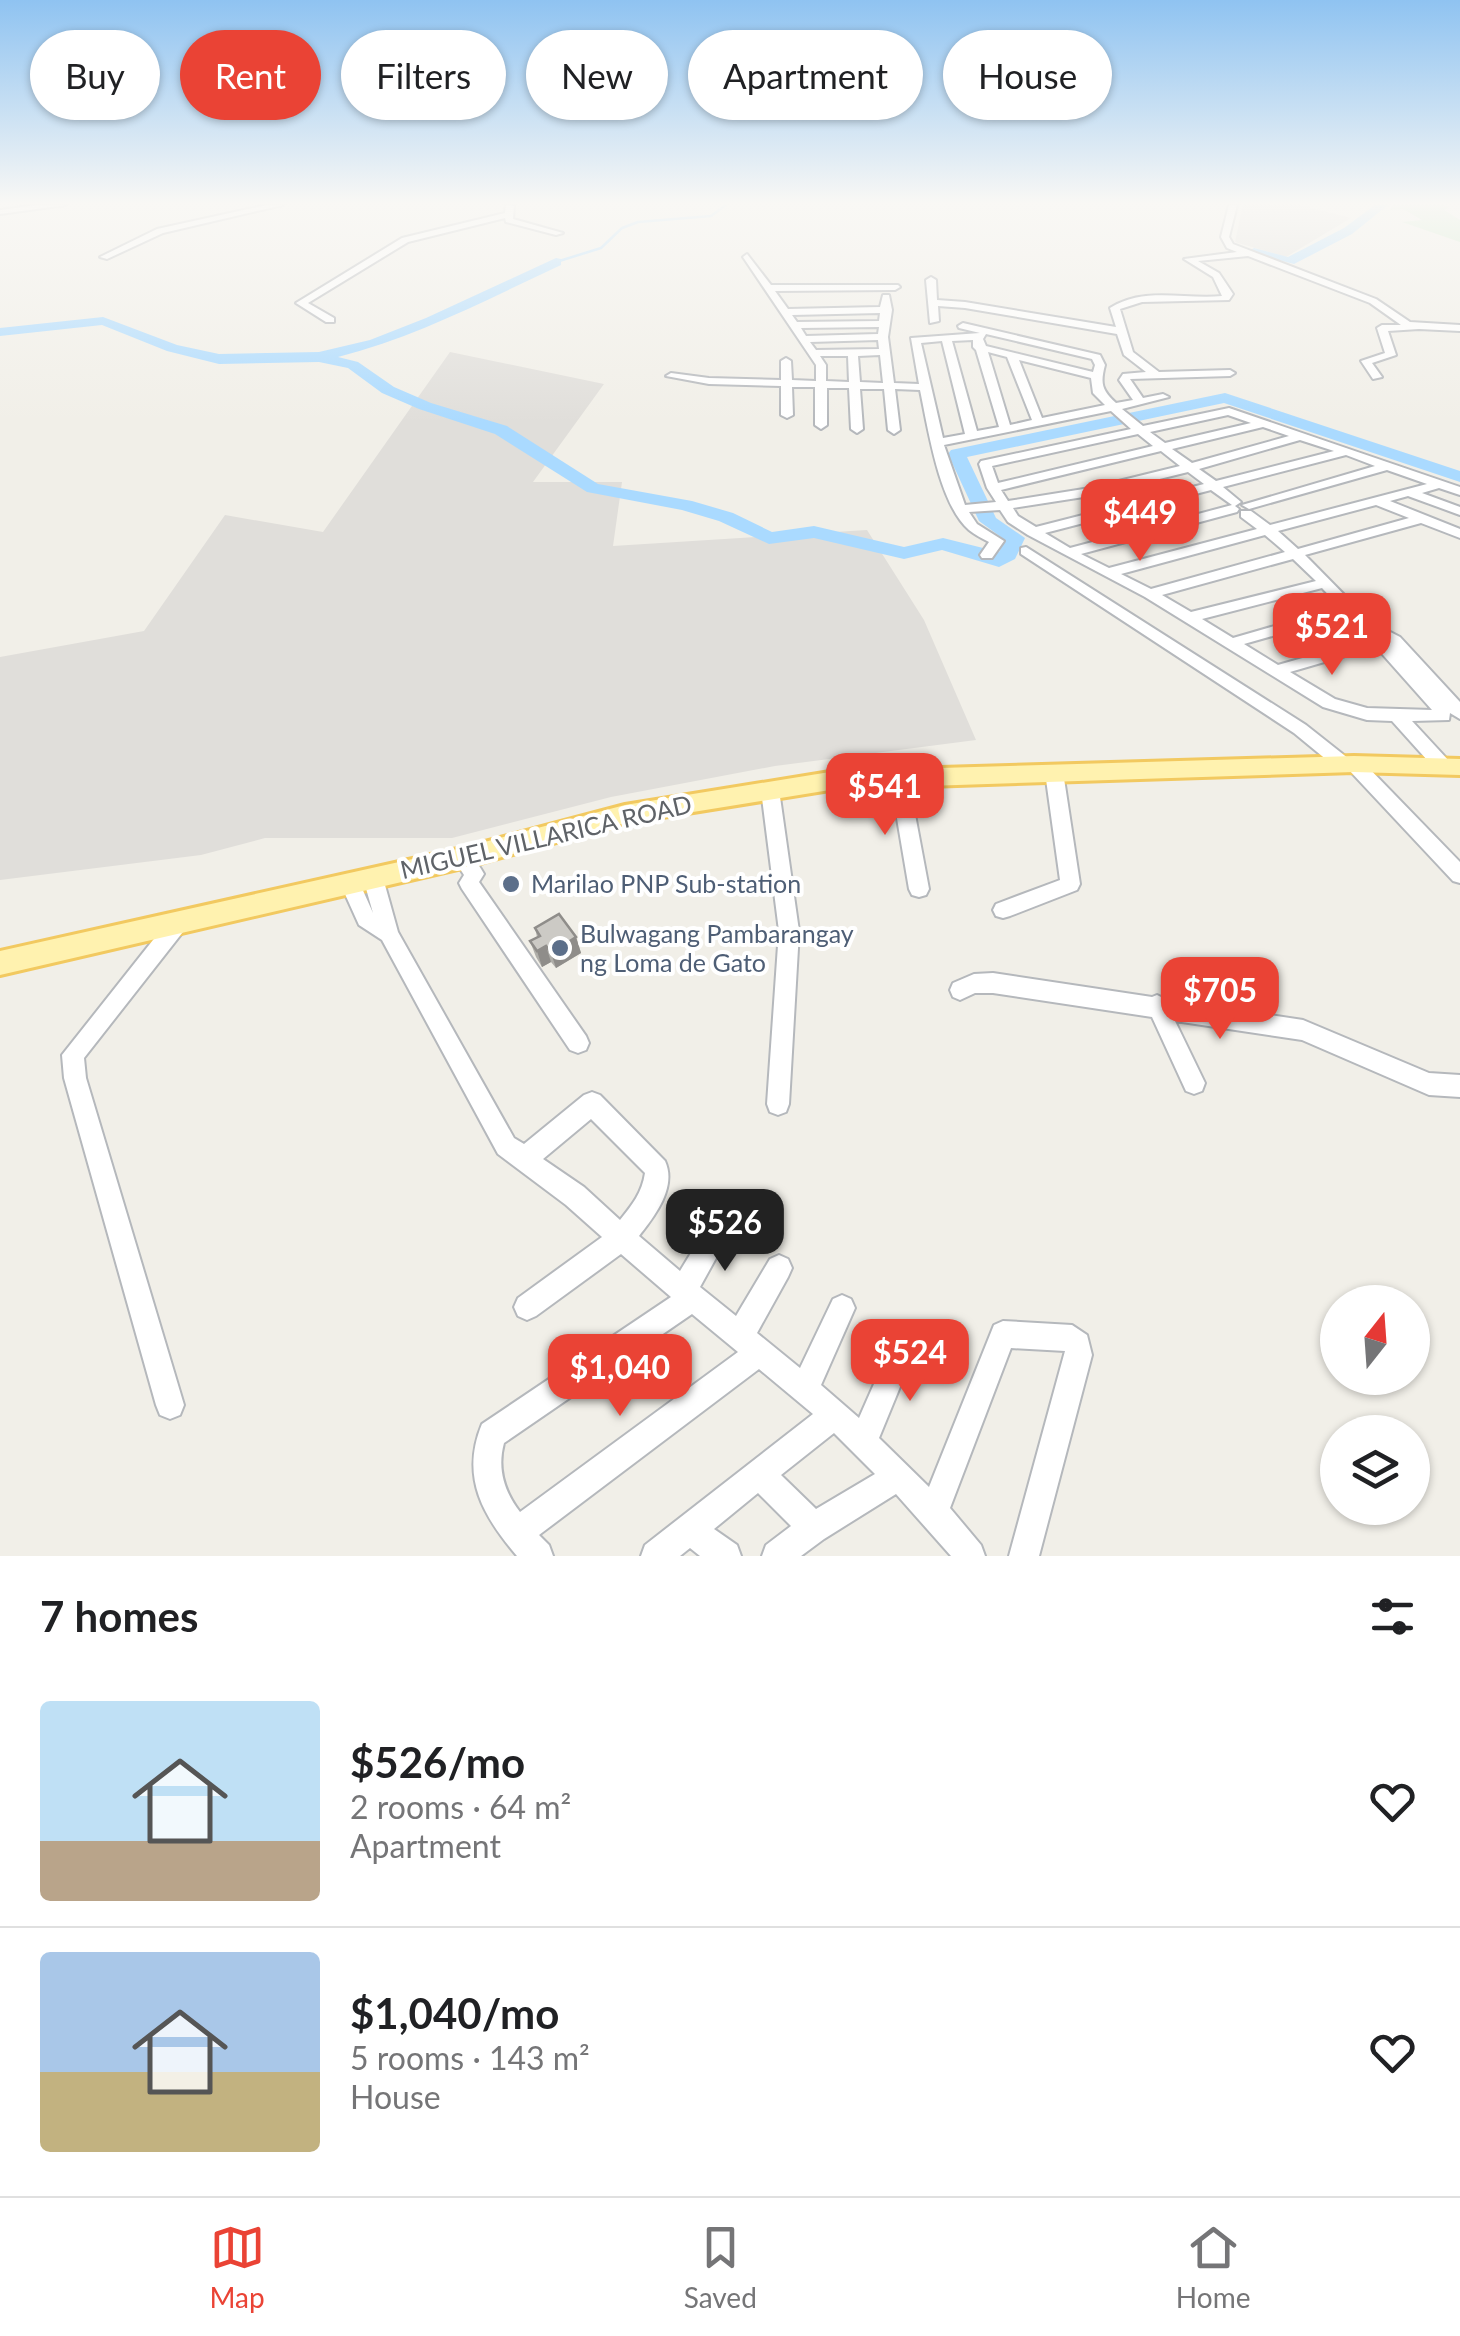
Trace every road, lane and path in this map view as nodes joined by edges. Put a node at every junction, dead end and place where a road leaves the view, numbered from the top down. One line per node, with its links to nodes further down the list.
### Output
1 (343, 278): 11 (street)
2 (761, 278): 6 (street)
3 (1218, 278): 18 (street)
4 (1313, 278): 16 (street)
5 (930, 280): 9 (street)
6 (768, 288): 7 (street); 8 (street)
7 (891, 298): 8 (street); 10 (street); 13 (street)
8 (776, 300): 10 (street)
9 (932, 303): 12 (street); 18 (street)
10 (784, 312): 14 (street)
11 (330, 320)
12 (934, 321)
13 (882, 324): 14 (street); 19 (street)
14 (793, 325): 20 (street)
15 (963, 326): 22 (street)
16 (1418, 328): 17 (street); 32 (street)
17 (1460, 328)
18 (1120, 331): 31 (street)
19 (882, 337): 20 (street); 24 (street)
20 (802, 338): 25 (street)
21 (946, 339): 22 (street); 37 (street); 49 (street)
22 (982, 339): 26 (street); 30 (street); 46 (street)
23 (853, 352): 24 (street); 25 (street); 35 (street)
24 (884, 352): 36 (street)
25 (812, 353): 34 (street)
26 (1012, 356): 30 (street); 42 (street)
27 (786, 361): 33 (street)
28 (1230, 374): 31 (street)
29 (671, 376): 33 (street)
30 (1097, 376): 40 (street)
31 (1158, 376): 39 (street)
32 (1377, 377)
33 (788, 383): 34 (street); 41 (street)
34 (821, 384): 35 (street); 44 (street)
35 (855, 385): 36 (street); 45 (street)
36 (889, 386): 37 (street); 47 (street)
37 (925, 386): 51 (street)
38 (1163, 396): 39 (street)
39 (1140, 401): 40 (street)
40 (1112, 406): 42 (street); 48 (street)
41 (787, 415)
42 (1038, 422): 46 (street)
43 (1264, 423): 48 (street); 50 (street); 52 (street)
44 (821, 426)
45 (858, 429)
46 (1006, 429): 49 (street)
47 (894, 430)
48 (1140, 430): 52 (street); 58 (street)
49 (972, 436): 51 (street)
50 (1301, 436): 53 (street); 55 (street)
51 (937, 443): 64 (street)
52 (1166, 448): 55 (street); 58 (street)
53 (1345, 452): 54 (street); 57 (street)
54 (1389, 466): 56 (street); 63 (street)
55 (1190, 468): 57 (street); 62 (street)
56 (1440, 484): 59 (street); 60 (street)
57 (1214, 487): 63 (street); 68 (street)
58 (992, 488): 62 (street)
59 (1460, 491)
60 (1410, 492): 61 (street); 65 (street)
61 (1378, 501): 66 (street); 67 (street)
62 (1004, 508): 64 (street); 68 (street)
63 (1241, 508): 67 (street); 72 (street)
64 (975, 509): 73 (street)
65 (1460, 511)
66 (1420, 519): 69 (street); 71 (street)
67 (1268, 529): 71 (street); 74 (street)
68 (1033, 532): 72 (street)
69 (1460, 534)
70 (1026, 551): 85 (street)
71 (1298, 552): 75 (street); 76 (street)
72 (1068, 553): 74 (street)
73 (987, 555)
74 (1107, 573): 76 (street)
75 (1322, 584): 77 (street); 78 (street)
76 (1150, 594): 78 (street)
77 (1347, 610): 79 (street); 81 (street)
78 (1188, 618): 81 (street)
79 (1362, 625): 80 (street); 83 (street)
80 (1376, 642): 82 (street); 84 (street)
81 (1228, 644): 82 (street)
82 (1276, 671): 84 (street)
83 (1460, 713)
84 (1397, 716): 86 (street)
85 (1350, 764): 86 (main road, MIGUEL VILLARICA ROAD); 87 (main road, MIGUEL VILLARICA ROAD); 91 (street)
86 (1451, 766)
87 (1054, 772): 88 (main road, MIGUEL VILLARICA ROAD); 94 (street)
88 (899, 777): 89 (main road, MIGUEL VILLARICA ROAD); 93 (street)
89 (770, 790): 90 (main road, MIGUEL VILLARICA ROAD); 102 (street)
90 (462, 858): 92 (main road, MIGUEL VILLARICA ROAD); 99 (street)
91 (1460, 875)
92 (362, 880): 95 (main road, MIGUEL VILLARICA ROAD); 103 (street)
93 (919, 890)
94 (1003, 910)
95 (180, 922): 96 (main road, MIGUEL VILLARICA ROAD); 113 (street)
96 (0, 963)
97 (960, 990): 98 (street)
98 (1156, 1005): 100 (street); 101 (street)
99 (578, 1043)
100 (1194, 1083)
101 (1460, 1086)
102 (778, 1104)
103 (526, 1157): 105 (street); 105 (street)
104 (720, 1229): 107 (street)
105 (623, 1238): 107 (street); 108 (street)
106 (779, 1268): 111 (street)
107 (688, 1294): 111 (street); 121 (street)
108 (527, 1307)
109 (842, 1308): 112 (street)
110 (905, 1343): 115 (street)
111 (750, 1344): 112 (street); 121 (street)
112 (805, 1389): 114 (street)
113 (170, 1404)
114 (835, 1414): 115 (street); 116 (street)
115 (862, 1442): 117 (street)
116 (759, 1473): 119 (street); 120 (street)
117 (898, 1477): 118 (street); 119 (street)
118 (934, 1512): 126 (street); 127 (street)
119 (813, 1528): 125 (street)
120 (689, 1530): 123 (street); 124 (street)
121 (516, 1533): 122 (street)
122 (538, 1556)
123 (656, 1556)
124 (726, 1556)
125 (777, 1556)
126 (970, 1556)
127 (1024, 1556)

